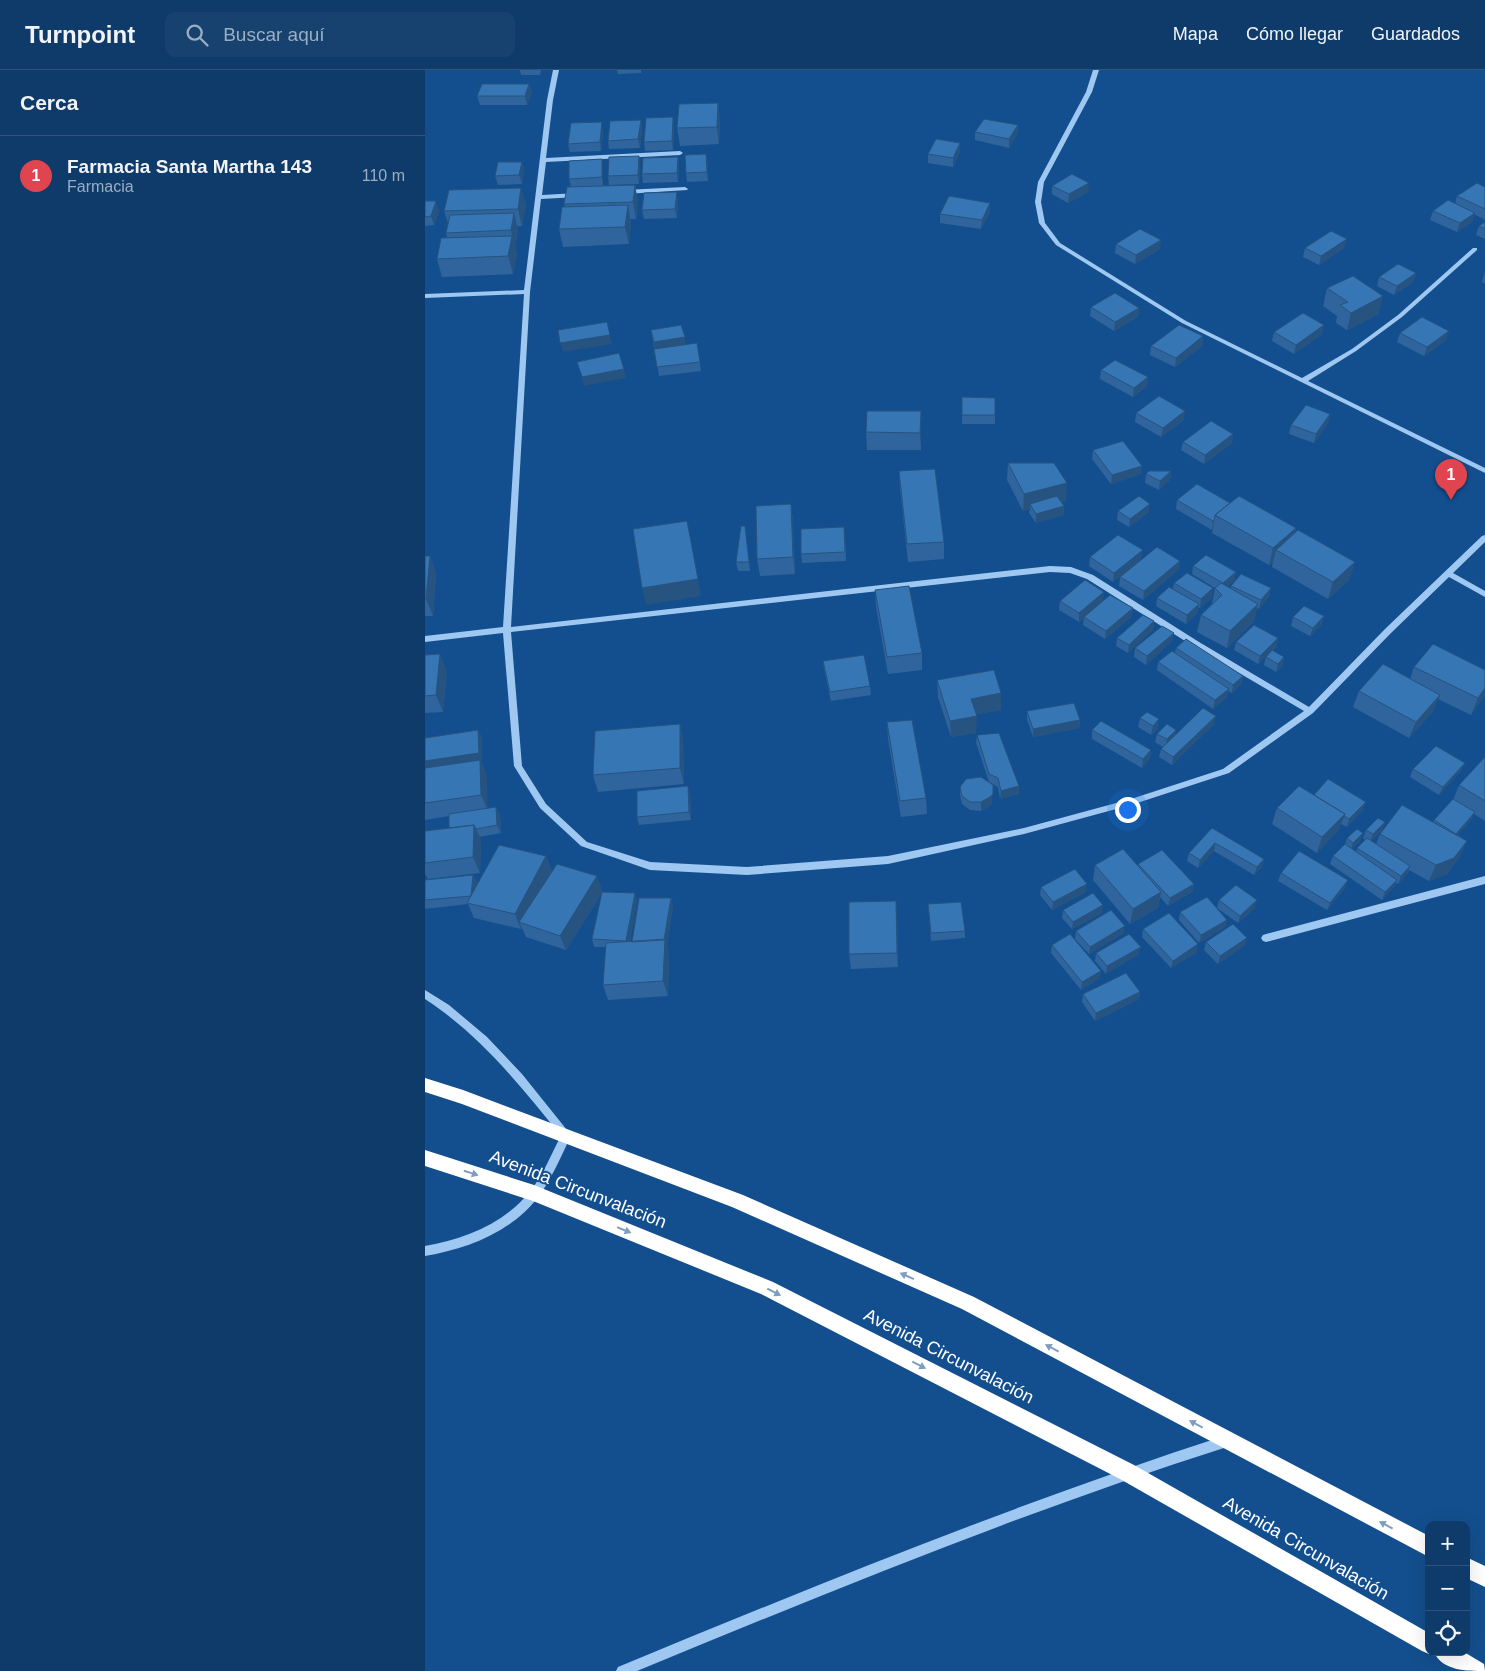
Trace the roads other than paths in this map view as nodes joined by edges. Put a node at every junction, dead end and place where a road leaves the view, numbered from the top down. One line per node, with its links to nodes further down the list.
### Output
1 (556, 70): 4 (street)
2 (1096, 70): 12 (street)
3 (680, 153): 4 (street)
4 (543, 160): 8 (street)
5 (685, 189): 6 (street)
6 (617, 193)
7 (587, 195): 8 (street)
8 (538, 198): 10 (street)
9 (1475, 249): 12 (street)
10 (527, 292): 11 (street); 17 (street)
11 (425, 296)
12 (1302, 381): 13 (street)
13 (1485, 471)
14 (1485, 538): 15 (street)
15 (1448, 573): 16 (street); 19 (street)
16 (1485, 594)
17 (507, 631): 18 (street); 19 (street); 19 (street)
18 (425, 639)
19 (1310, 711)
20 (1485, 880): 21 (street)
21 (1265, 938)
22 (425, 994): 24 (street)
23 (425, 1085): 24 (highway)
24 (566, 1136): 26 (street); 28 (highway, one-way to 24)
25 (425, 1158): 26 (highway, Avenida Circunvalación, one-way to 26)
26 (534, 1193): 27 (street); 29 (highway, Avenida Circunvalación, one-way to 29)
27 (425, 1251)
28 (1227, 1441): 29 (street); 30 (highway, one-way to 28)
29 (1127, 1472): 33 (highway, Avenida Circunvalación); 35 (street)
30 (1425, 1545)
31 (1470, 1569): 32 (highway)
32 (1485, 1577)
33 (1425, 1642)
34 (1451, 1656): 36 (highway)
35 (622, 1671)
36 (1477, 1671)

